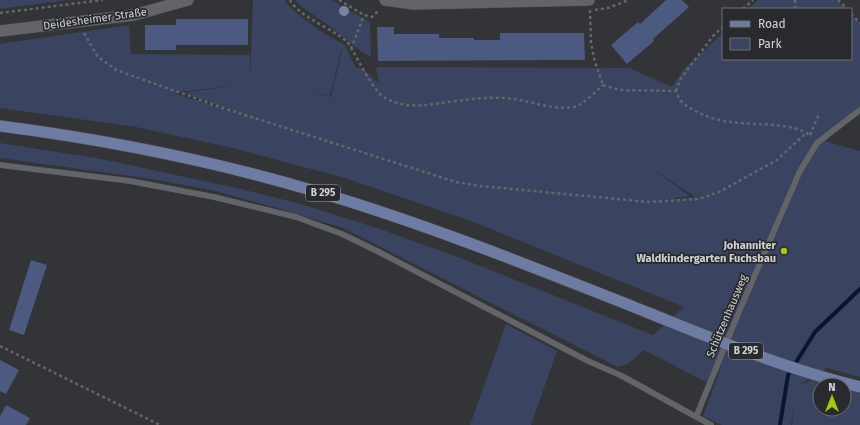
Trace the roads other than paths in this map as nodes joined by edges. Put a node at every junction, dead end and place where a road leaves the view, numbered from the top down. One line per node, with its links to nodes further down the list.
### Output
1 (188, 0): 6 (street, Deidesheimer Straße)
2 (384, 0): 4 (street)
3 (548, 1): 4 (street); 5 (street)
4 (453, 2)
5 (589, 3)
6 (0, 31)
7 (860, 110): 11 (lane, Schützenhausweg)
8 (0, 126): 10 (main road, B 295, bridge)
9 (0, 165): 11 (lane)
10 (860, 387)
11 (696, 417): 12 (lane)
12 (711, 425)

